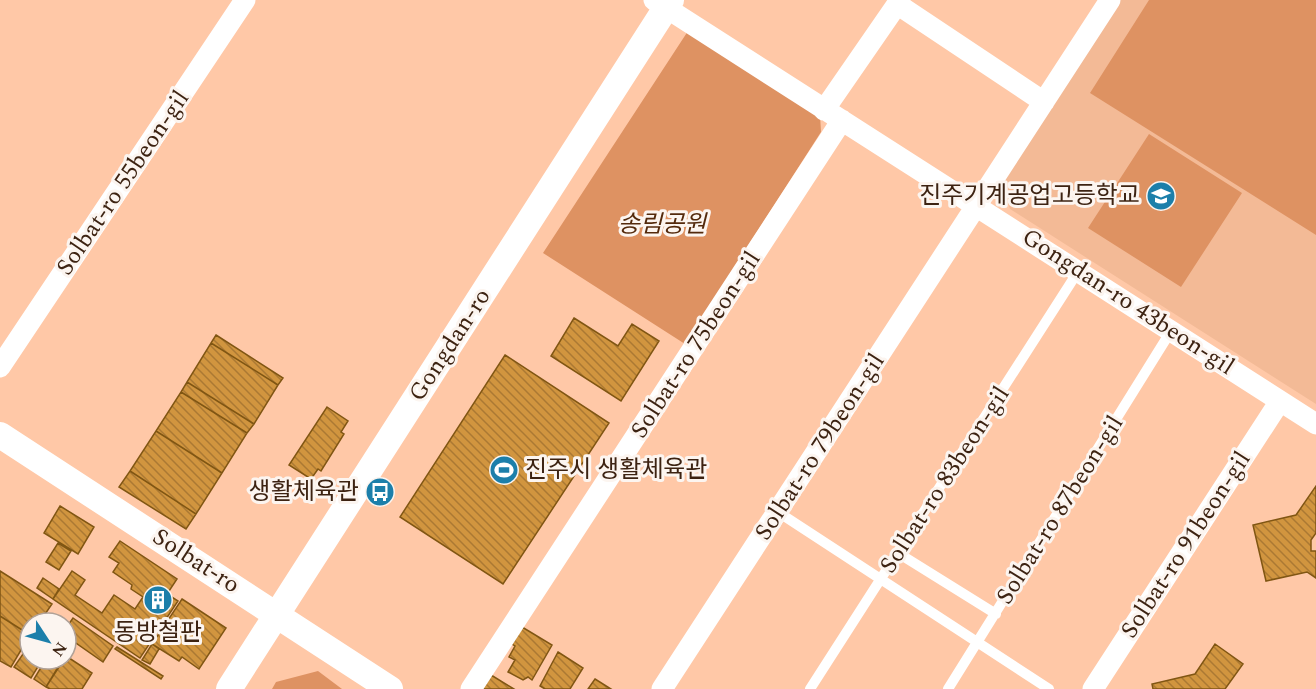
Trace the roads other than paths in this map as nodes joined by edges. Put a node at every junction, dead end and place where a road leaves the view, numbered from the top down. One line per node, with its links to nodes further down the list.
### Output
1 (245, 0): 10 (street, Solbat-ro 55beon-gil)
2 (664, 2): 6 (street, Gongdan-ro 43beon-gil); 17 (street, Gongdan-ro)
3 (898, 2): 5 (street); 6 (street, Solbat-ro 75beon-gil)
4 (1102, 3): 5 (street, Solbat-ro 79beon-gil)
5 (1044, 102): 7 (street, Solbat-ro 79beon-gil)
6 (833, 115): 7 (street, Gongdan-ro 43beon-gil); 22 (street, Solbat-ro 75beon-gil)
7 (977, 205): 8 (street, Gongdan-ro 43beon-gil); 14 (street, Solbat-ro 79beon-gil)
8 (1078, 270): 9 (street, Gongdan-ro 43beon-gil); 15 (lane, Solbat-ro 83beon-gil)
9 (1172, 331): 11 (street, Gongdan-ro 43beon-gil); 18 (lane, Solbat-ro 87beon-gil)
10 (0, 367)
11 (1280, 401): 12 (street, Gongdan-ro 43beon-gil); 27 (street, Solbat-ro 91beon-gil)
12 (1316, 424)
13 (0, 435): 17 (street, Solbat-ro)
14 (778, 512): 16 (lane); 23 (street, Solbat-ro 79beon-gil)
15 (898, 553): 16 (lane, Solbat-ro 83beon-gil); 18 (lane)
16 (881, 579): 19 (lane); 24 (lane, Solbat-ro 83beon-gil)
17 (278, 614): 20 (street, Gongdan-ro); 21 (street, Solbat-ro)
18 (996, 614): 19 (lane, Solbat-ro 87beon-gil)
19 (978, 642): 25 (lane, Solbat-ro 87beon-gil); 26 (lane)
20 (230, 689)
21 (390, 689)
22 (471, 689)
23 (662, 689)
24 (810, 689)
25 (948, 689)
26 (1049, 689)
27 (1093, 689)

